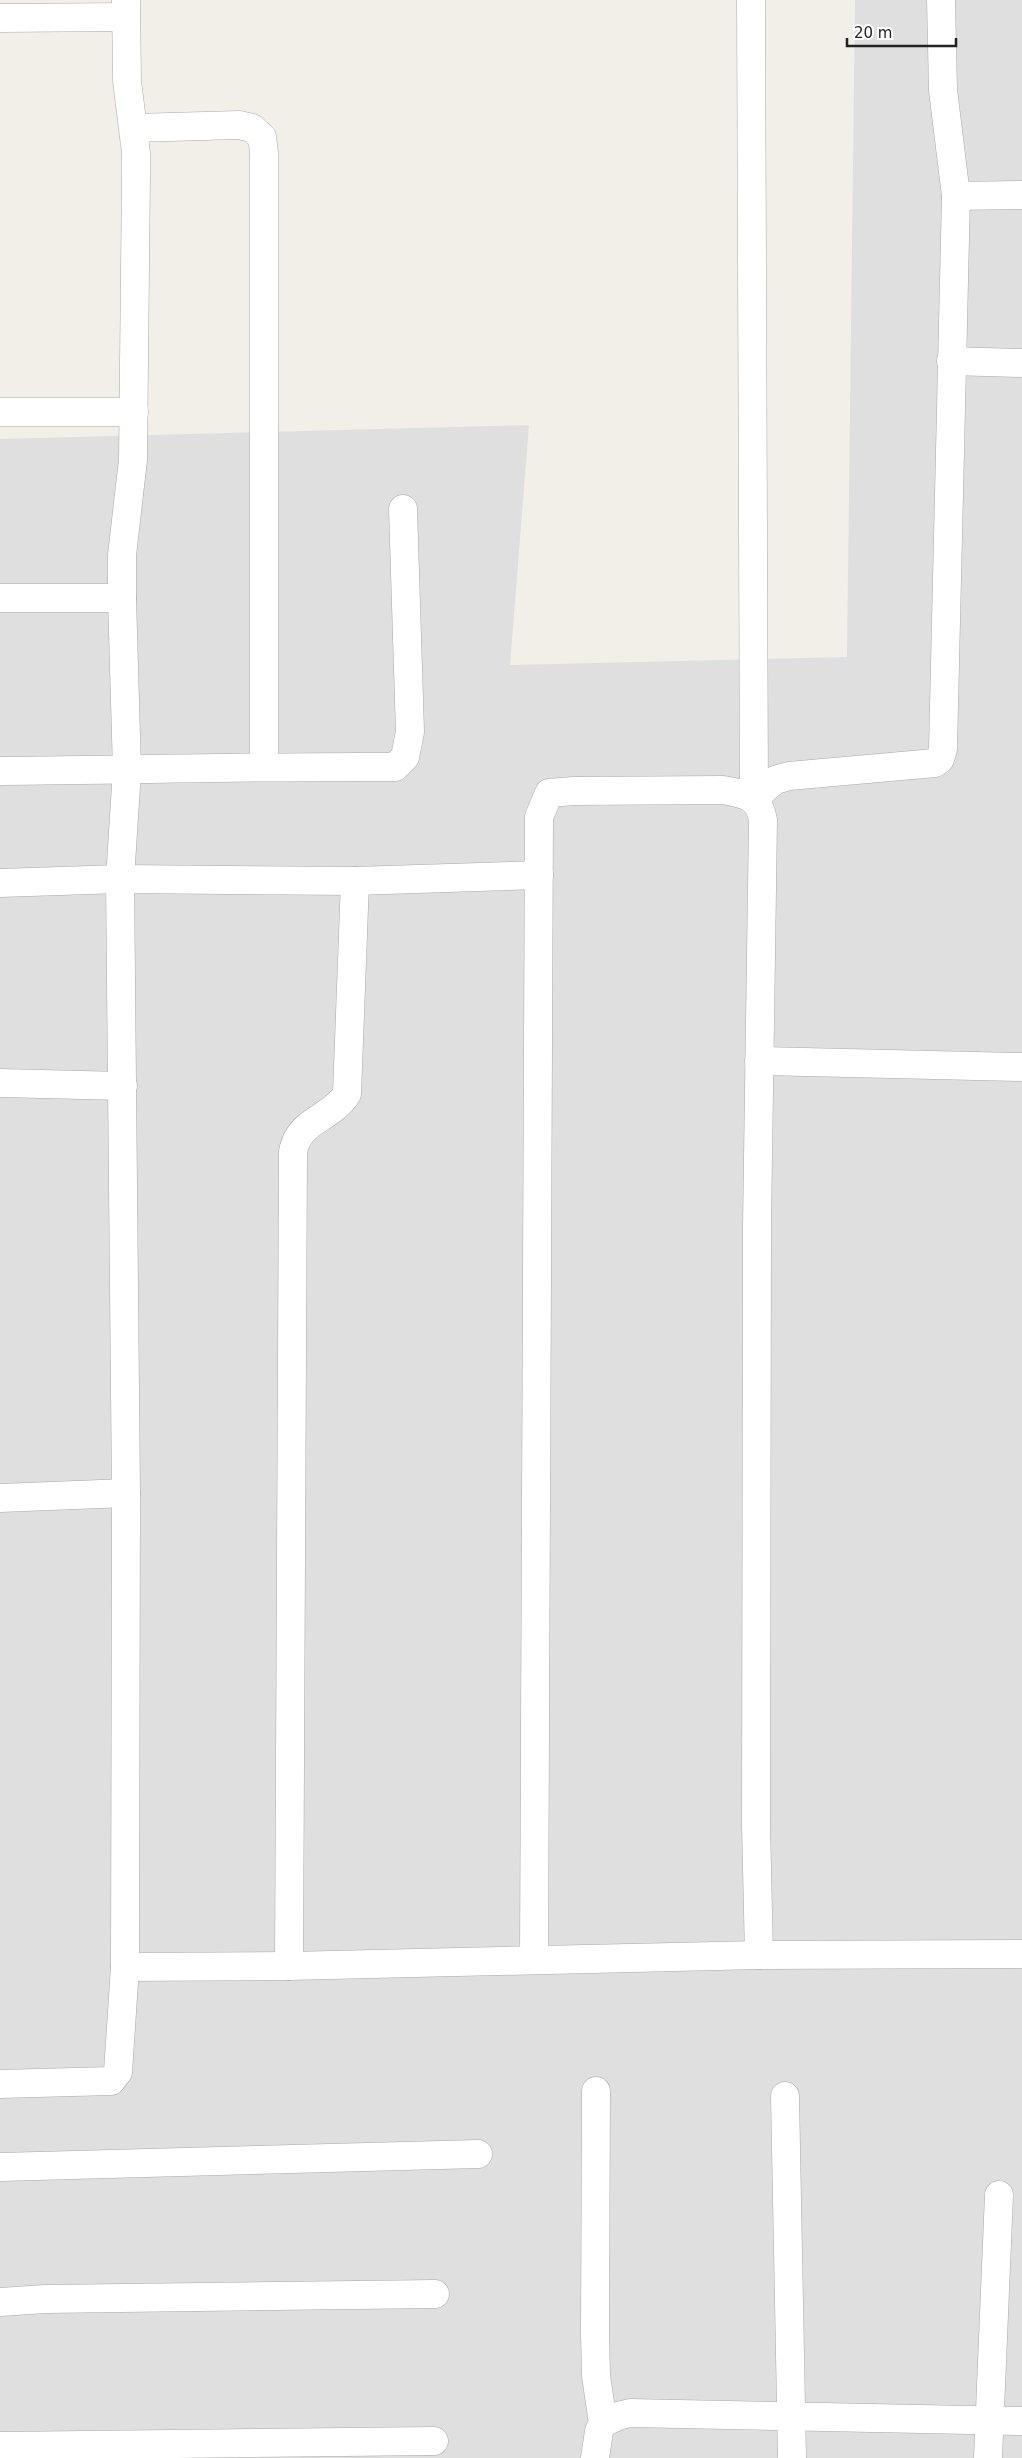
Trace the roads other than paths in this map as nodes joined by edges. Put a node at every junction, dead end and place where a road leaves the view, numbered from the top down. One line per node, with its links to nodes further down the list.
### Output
1 (751, 0): 18 (street)
2 (941, 0): 7 (street)
3 (126, 8): 4 (street); 5 (street)
4 (0, 18)
5 (134, 128): 11 (street); 15 (street)
6 (1022, 194): 7 (street)
7 (956, 196): 8 (street)
8 (951, 361): 9 (street); 18 (street)
9 (1022, 362)
10 (0, 412): 11 (street)
11 (134, 412): 14 (street)
12 (402, 509): 15 (street)
13 (0, 598): 14 (street)
14 (122, 598): 16 (street)
15 (264, 766): 16 (street)
16 (127, 770): 17 (street); 20 (street)
17 (0, 771)
18 (754, 798): 19 (street); 23 (street)
19 (539, 875): 21 (street); 31 (street)
20 (120, 879): 21 (street); 22 (street); 26 (street)
21 (355, 881): 32 (street)
22 (0, 883)
23 (759, 1061): 24 (street); 30 (street)
24 (1022, 1067)
25 (0, 1083): 26 (street)
26 (123, 1086): 27 (street)
27 (126, 1493): 28 (street); 33 (street)
28 (0, 1498)
29 (1022, 1954): 30 (street)
30 (759, 1955): 31 (street)
31 (534, 1960): 32 (street)
32 (289, 1966): 33 (street)
33 (125, 1967): 34 (street)
34 (0, 2084)
35 (596, 2091): 45 (street)
36 (786, 2096): 42 (street)
37 (478, 2154): 38 (street)
38 (0, 2167)
39 (999, 2195): 44 (street)
40 (434, 2294): 41 (street)
41 (0, 2302)
42 (792, 2417): 44 (street); 45 (street); 51 (street)
43 (1022, 2421): 44 (street)
44 (988, 2422): 52 (street)
45 (602, 2423): 50 (street)
46 (434, 2441): 48 (street)
47 (17, 2450): 49 (street)
48 (387, 2450): 49 (street)
49 (202, 2451)
50 (595, 2458)
51 (792, 2458)
52 (988, 2458)

